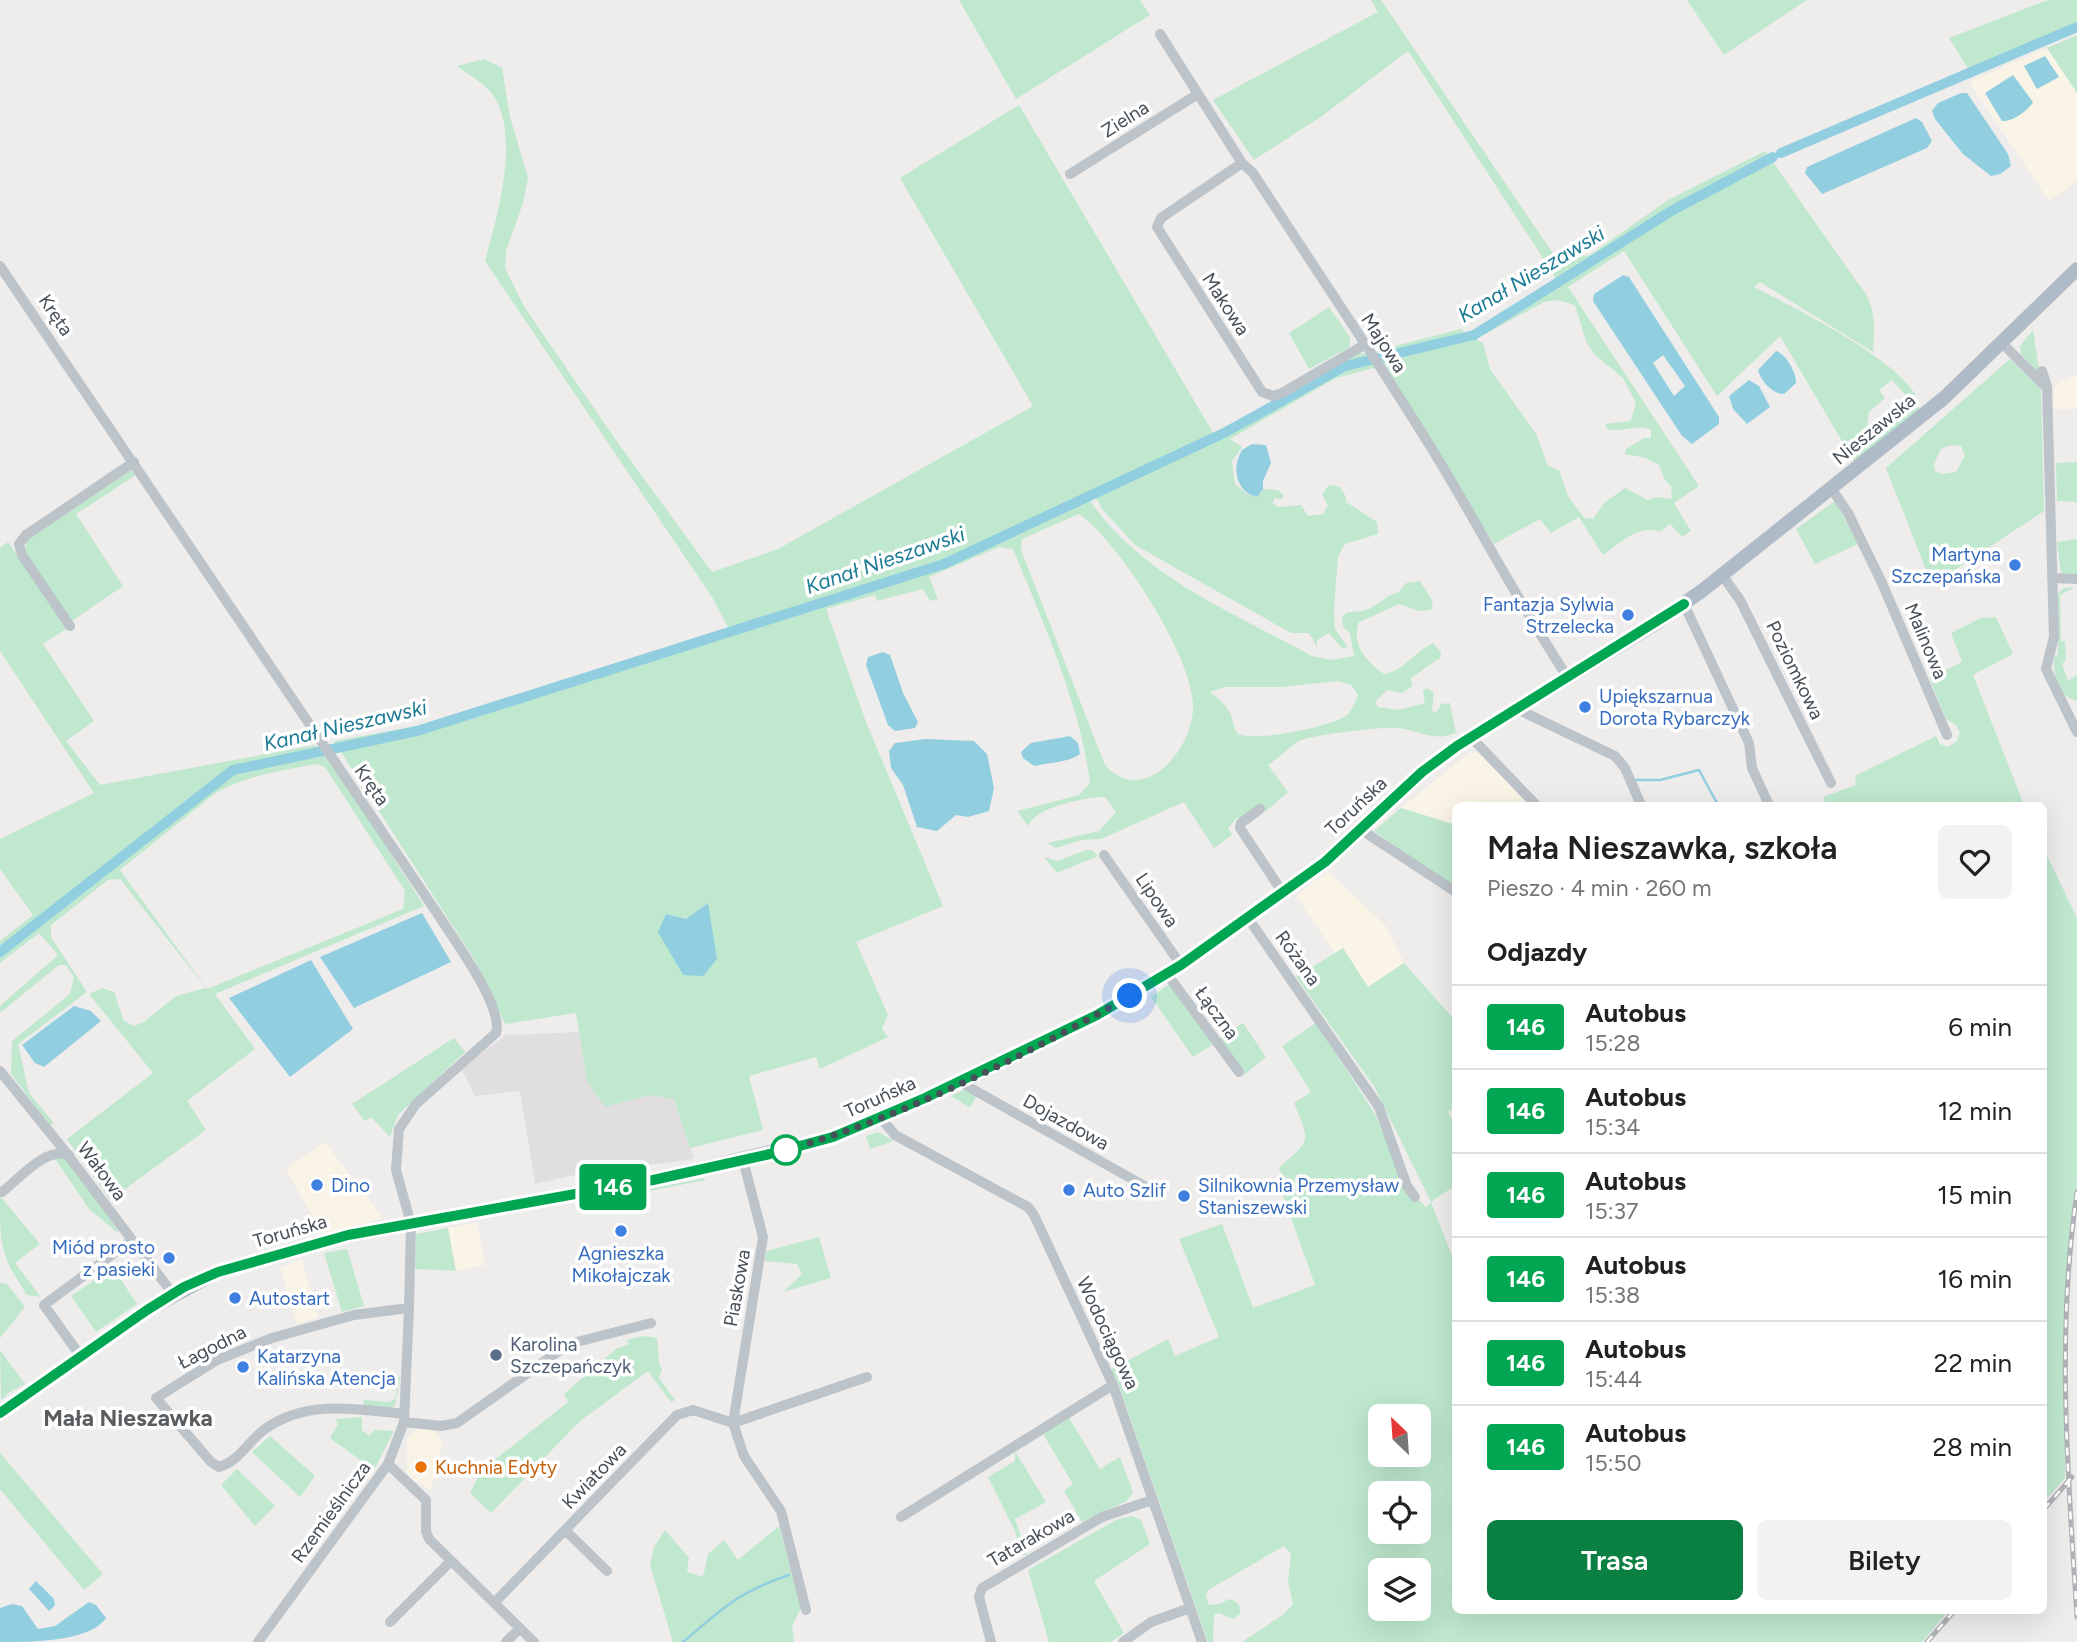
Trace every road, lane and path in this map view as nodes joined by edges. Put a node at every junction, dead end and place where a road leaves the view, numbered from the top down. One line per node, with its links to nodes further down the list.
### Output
1 (1160, 34): 2 (street, Majowa)
2 (1198, 94): 3 (street, Majowa); 4 (street, Zielna)
3 (1242, 163): 8 (street, Majowa); 8 (street, Makowa)
4 (1070, 174)
5 (0, 266): 11 (street, Kręta)
6 (2077, 269): 7 (main road, Nieszawska)
7 (2003, 344): 10 (street); 12 (main road, Nieszawska)
8 (1368, 349): 18 (street, Majowa)
9 (2042, 371): 10 (street)
10 (2046, 386): 14 (street)
11 (134, 462): 17 (street); 44 (street, Kręta)
12 (1831, 488): 13 (main road, Nieszawska); 21 (street, Malinowa)
13 (1722, 575): 16 (main road, Nieszawska); 23 (street, Poziomkowa)
14 (2052, 578): 15 (street); 20 (street)
15 (2077, 579)
16 (1684, 604): 18 (main road, Toruńska); 26 (street)
17 (70, 626)
18 (1567, 678): 19 (main road, Toruńska)
19 (1517, 709): 22 (main road, Toruńska); 25 (street)
20 (2077, 732)
21 (1947, 735)
22 (1471, 737): 24 (street); 28 (main road, Toruńska)
23 (1831, 783)
24 (1533, 802)
25 (1640, 802)
26 (1768, 802)
27 (1260, 809): 31 (street)
28 (1360, 829): 30 (street); 31 (main road, Toruńska)
29 (1104, 855): 33 (street, Lipowa)
30 (1452, 889)
31 (1283, 893): 32 (main road, Toruńska)
32 (1248, 918): 33 (main road, Toruńska); 43 (street, Różana)
33 (1181, 965): 34 (main road, Toruńska)
34 (1167, 974): 36 (street, Łączna); 37 (main road, Toruńska)
35 (0, 1071): 39 (street, Wałowa)
36 (1238, 1072)
37 (963, 1081): 38 (main road, Toruńska); 42 (street, Dojazdowa)
38 (881, 1118): 40 (main road, Toruńska); 51 (street, Wodociągowa)
39 (69, 1155): 41 (street); 45 (street, Wałowa)
40 (743, 1160): 44 (main road, Toruńska); 54 (street, Piaskowa)
41 (2, 1192)
42 (1155, 1192)
43 (1415, 1197)
44 (411, 1224): 46 (main road, Toruńska); 47 (street, Rzemieślnicza)
45 (132, 1240): 46 (street, Wałowa); 49 (street)
46 (173, 1294): 49 (main road, Toruńska)
47 (409, 1308): 53 (street, Rzemieślnicza); 53 (street, Łagodna)
48 (651, 1323): 53 (street)
49 (80, 1356): 52 (main road, Toruńska)
50 (867, 1377): 54 (street)
51 (1113, 1385): 56 (street, Wodociągowa); 57 (street)
52 (0, 1413)
53 (404, 1418): 55 (street, Rzemieślnicza)
54 (733, 1423): 58 (street, Kwiatowa); 63 (street, Piaskowa)
55 (388, 1464): 59 (street); 66 (street, Rzemieślnicza)
56 (1152, 1500): 62 (street, Wodociągowa); 69 (street, Tatarakowa)
57 (901, 1517)
58 (566, 1531): 60 (street); 61 (street, Kwiatowa)
59 (451, 1561): 61 (street); 64 (street)
60 (607, 1571)
61 (494, 1603): 65 (street)
62 (1190, 1608): 70 (street); 71 (street, Wodociągowa)
63 (806, 1610)
64 (390, 1622)
65 (520, 1628): 67 (street); 68 (street)
66 (258, 1642)
67 (506, 1642)
68 (534, 1642)
69 (991, 1642)
70 (1123, 1642)
71 (1202, 1642)

